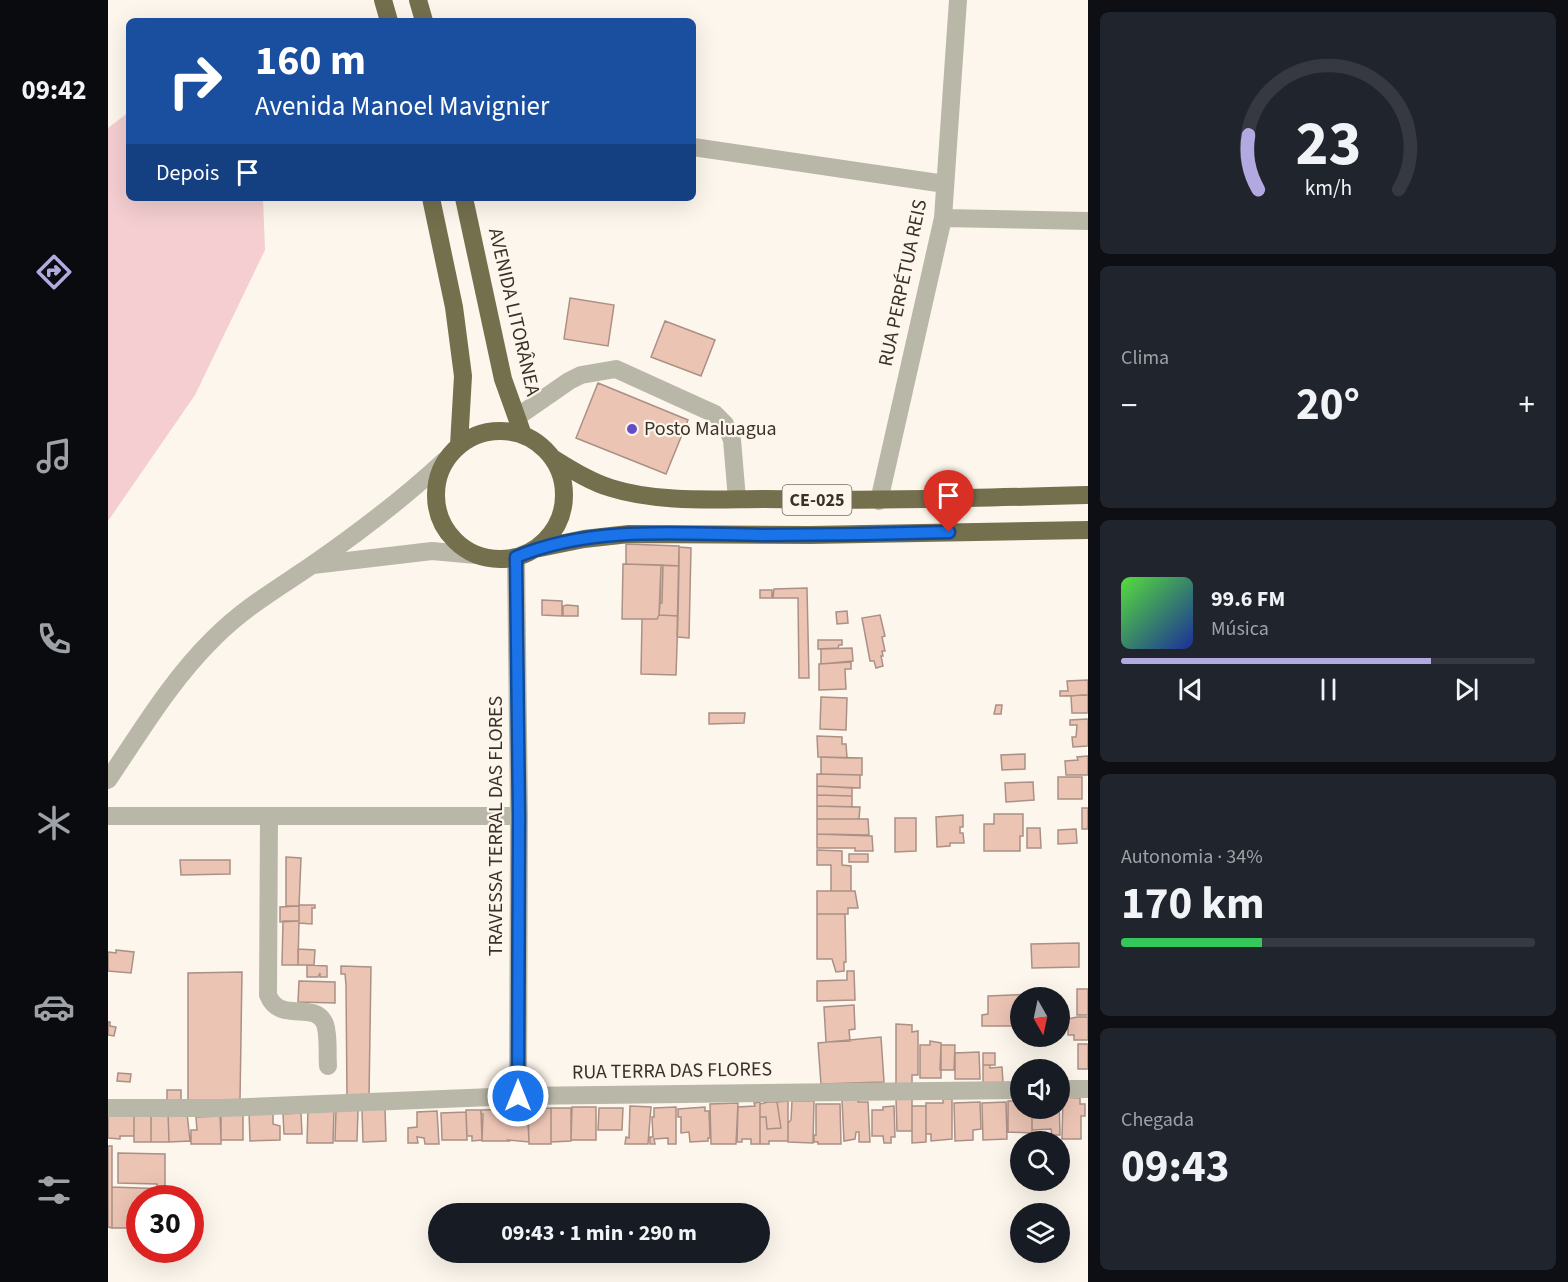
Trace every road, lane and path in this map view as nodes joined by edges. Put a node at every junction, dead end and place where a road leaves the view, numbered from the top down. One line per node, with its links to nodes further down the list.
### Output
1 (383, 0): 4 (highway)
2 (418, 0): 5 (highway)
3 (958, 0): 7 (street, RUA PERPÉTUA REIS)
4 (388, 18)
5 (423, 18)
6 (696, 147): 7 (street)
7 (945, 184): 10 (street, RUA PERPÉTUA REIS)
8 (432, 201): 14 (highway)
9 (465, 201): 12 (highway, AVENIDA LITORÂNEA)
10 (943, 218): 11 (street); 19 (street, RUA PERPÉTUA REIS)
11 (1088, 221)
12 (517, 417): 13 (highway, AVENIDA LITORÂNEA); 18 (street)
13 (523, 435): 14 (highway); 15 (highway)
14 (459, 445): 16 (highway)
15 (554, 459): 18 (highway, CE-025); 21 (highway)
16 (444, 461): 22 (highway); 24 (street)
17 (1088, 495): 19 (highway, CE-025)
18 (737, 499): 19 (highway, CE-025)
19 (879, 501)
20 (1088, 530): 21 (highway, CE-025)
21 (535, 549): 23 (highway)
22 (476, 555): 23 (highway); 24 (street)
23 (516, 557): 28 (street, TRAVESSA TERRAL DAS FLORES)
24 (311, 565): 25 (street)
25 (108, 780)
26 (108, 816): 27 (street)
27 (269, 816): 28 (street); 29 (street)
28 (519, 816): 33 (street, TRAVESSA TERRAL DAS FLORES)
29 (328, 1066)
30 (1070, 1089): 31 (street)
31 (1088, 1089)
32 (1010, 1090): 33 (street, RUA TERRA DAS FLORES)
33 (518, 1096): 34 (street, RUA TERRA DAS FLORES)
34 (108, 1108)

